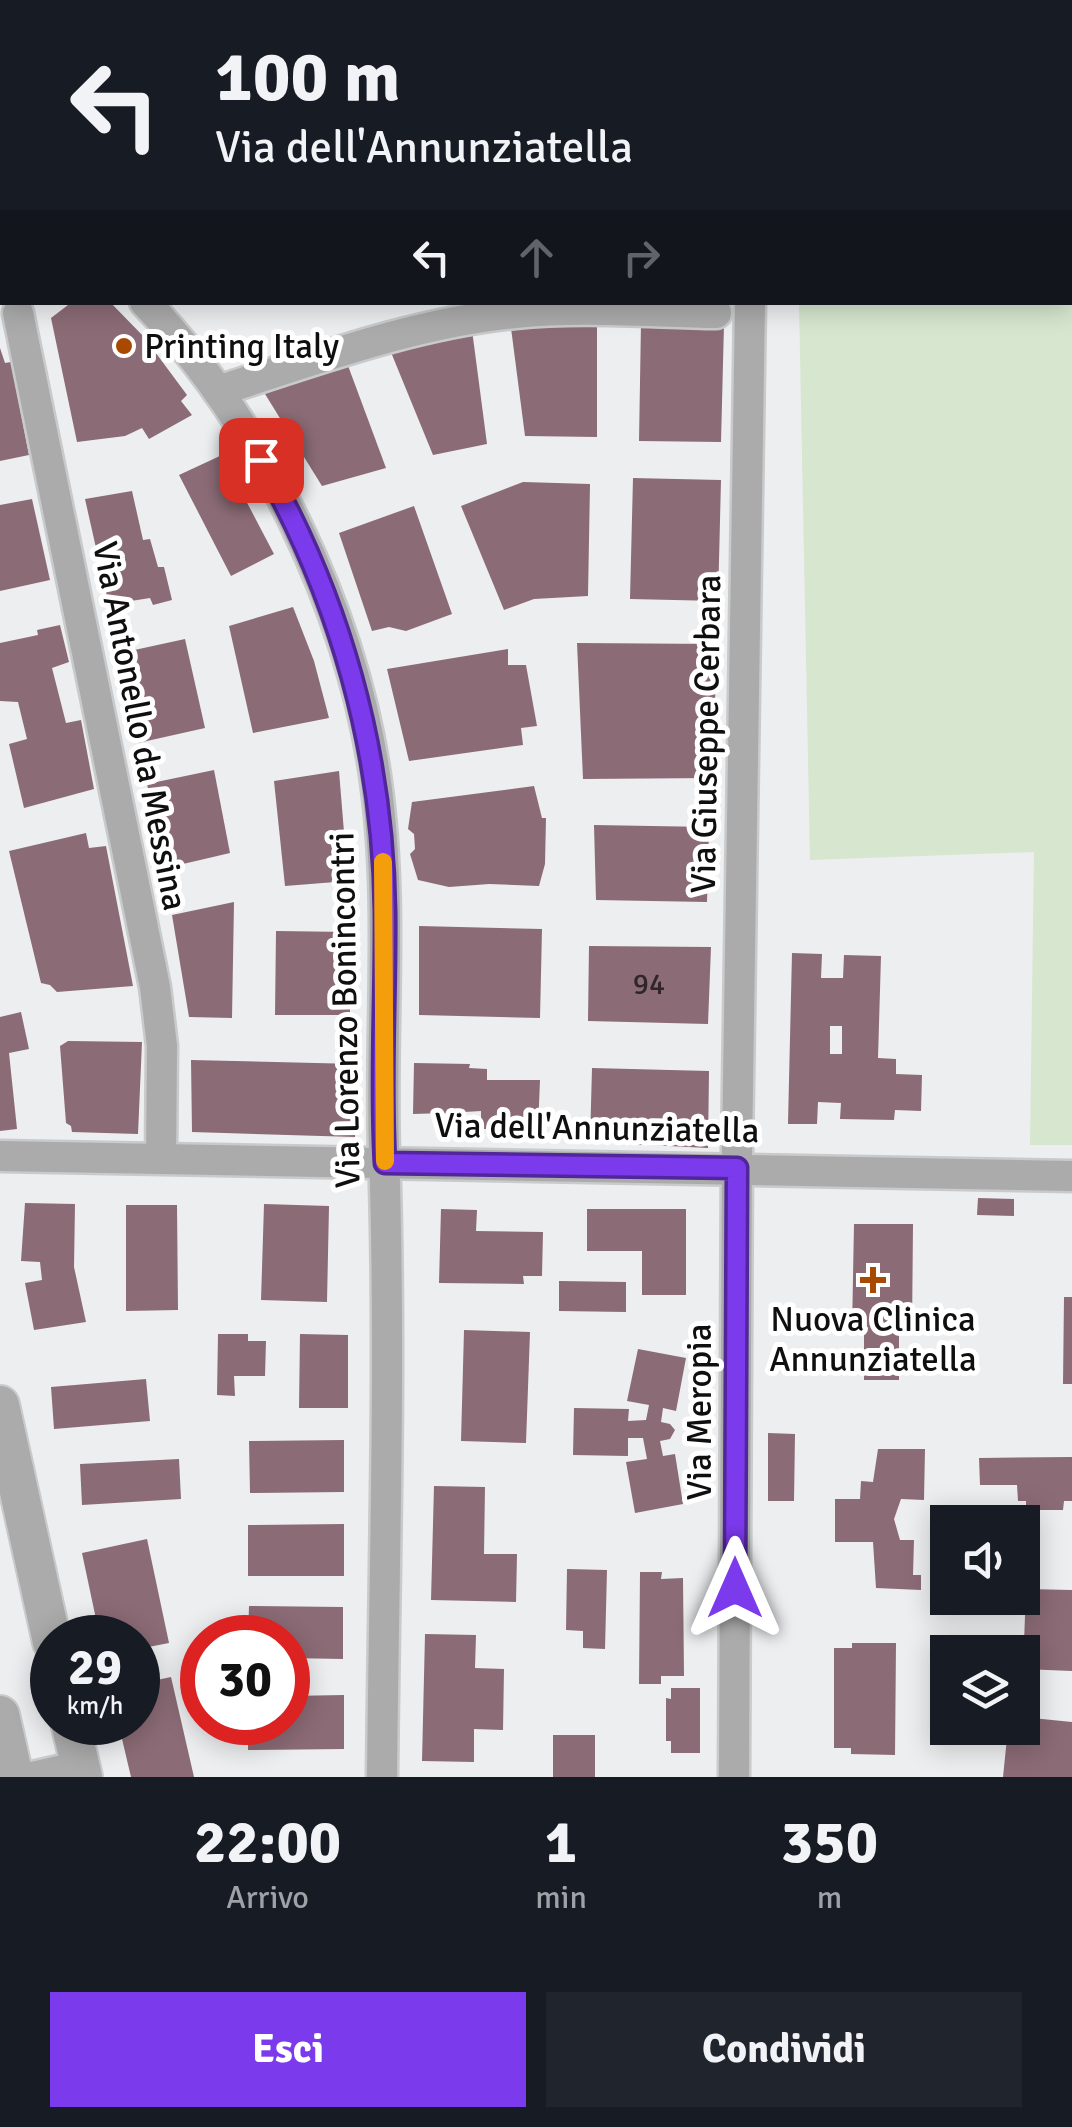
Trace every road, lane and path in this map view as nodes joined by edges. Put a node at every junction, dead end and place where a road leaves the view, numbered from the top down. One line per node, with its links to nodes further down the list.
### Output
1 (147, 305): 5 (street, Via Lorenzo Bonincontri)
2 (750, 305): 9 (street, Via Giuseppe Cerbara)
3 (16, 311): 7 (street, Via Antonello da Messina)
4 (716, 313): 5 (street)
5 (218, 391): 8 (street, Via Lorenzo Bonincontri)
6 (0, 1156): 7 (street, Via dell'Annunziatella)
7 (161, 1158): 8 (street, Via dell'Annunziatella)
8 (385, 1163): 9 (street, Via dell'Annunziatella); 18 (street, Via Lorenzo Bonincontri)
9 (737, 1168): 10 (street, Via dell'Annunziatella); 19 (street, Via Meropia)
10 (1072, 1176)
11 (0, 1405): 12 (street)
12 (46, 1615)
13 (0, 1715): 16 (street)
14 (76, 1745): 15 (street)
15 (82, 1771): 17 (street)
16 (14, 1777)
17 (32, 1777)
18 (382, 1777)
19 (734, 1777)

